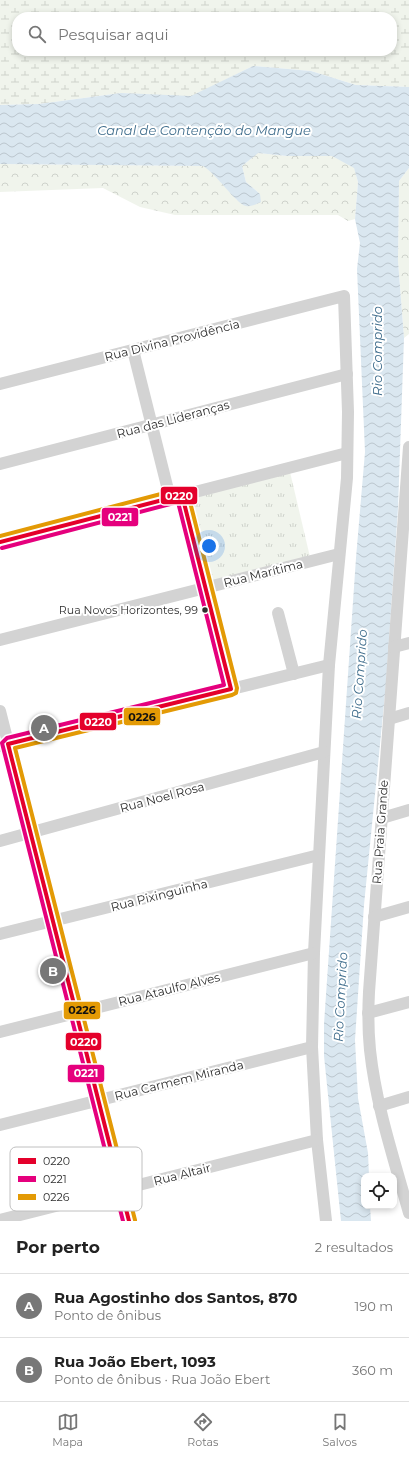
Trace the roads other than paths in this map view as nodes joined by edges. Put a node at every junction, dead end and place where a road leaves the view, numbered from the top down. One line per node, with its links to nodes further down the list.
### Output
1 (133, 350): 2 (street, Rua Divina Providência); 3 (street, Rua Divina Providência); 4 (street)
2 (347, 374): 4 (street, Rua das Lideranças); 6 (street)
3 (0, 384)
4 (152, 424): 7 (street, Rua das Lideranças); 8 (street)
5 (409, 447): 9 (street, Rua Praia Grande)
6 (347, 453): 8 (street); 11 (street)
7 (0, 464)
8 (176, 496): 10 (street); 13 (street)
9 (407, 503): 12 (street, Rua Praia Grande)
10 (0, 542)
11 (339, 554): 13 (street, Rua Marítima); 18 (street)
12 (404, 572): 17 (street, Rua Praia Grande)
13 (205, 588): 15 (street, Rua Marítima); 20 (street)
14 (278, 613): 19 (street)
15 (0, 640)
16 (409, 643): 17 (street)
17 (394, 647): 23 (street, Rua Praia Grande)
18 (329, 665): 19 (street); 25 (street)
19 (294, 674): 20 (street)
20 (231, 689): 24 (street)
21 (0, 711): 24 (street)
22 (409, 713): 23 (street)
23 (389, 719): 27 (street, Rua Praia Grande)
24 (4, 745): 28 (street)
25 (324, 752): 28 (street, Rua Noel Rosa); 30 (street)
26 (409, 810): 27 (street)
27 (382, 818): 32 (street, Rua Praia Grande)
28 (31, 833): 29 (street, Rua Noel Rosa); 33 (street)
29 (0, 841)
30 (319, 855): 33 (street, Rua Pixinguinha); 35 (street)
31 (409, 907): 32 (street)
32 (374, 917): 38 (street, Rua Praia Grande)
33 (53, 921): 34 (street, Rua Pixinguinha); 37 (street)
34 (0, 934)
35 (314, 953): 37 (street, Rua Ataulfo Alves); 40 (street)
36 (409, 1002): 38 (street)
37 (76, 1013): 39 (street, Rua Ataulfo Alves); 42 (street)
38 (368, 1014): 43 (street, Rua Praia Grande)
39 (0, 1032)
40 (312, 1047): 42 (street, Rua Carmem Miranda); 45 (street)
41 (409, 1097): 43 (street)
42 (98, 1100): 44 (street, Rua Carmem Miranda); 46 (street)
43 (379, 1106): 48 (street, Rua Praia Grande)
44 (0, 1125)
45 (317, 1140): 47 (street, Rua Altair); 54 (street)
46 (110, 1147)
47 (142, 1185)
48 (406, 1193): 51 (street, Rua Praia Grande)
49 (36, 1211): 52 (street, Rua Altair)
50 (126, 1211): 53 (street)
51 (409, 1213)
52 (0, 1220)
53 (129, 1221)
54 (326, 1221)

